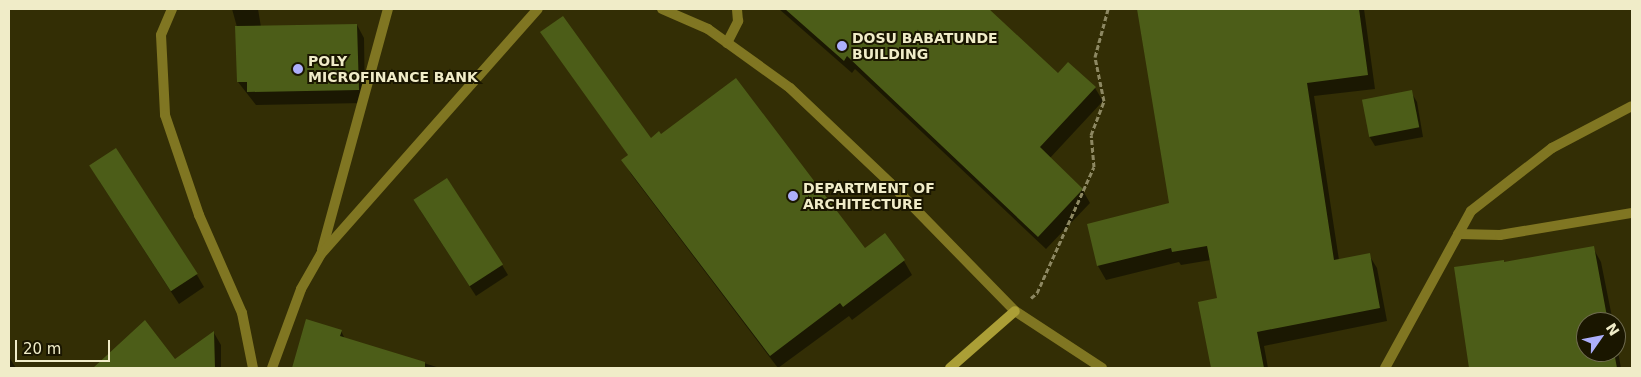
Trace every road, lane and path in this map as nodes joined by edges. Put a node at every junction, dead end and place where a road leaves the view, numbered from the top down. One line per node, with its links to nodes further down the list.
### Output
1 (172, 9): 13 (street)
2 (388, 9): 11 (street)
3 (538, 9): 11 (street)
4 (662, 9): 7 (street)
5 (737, 9): 7 (street)
6 (1108, 9): 12 (path)
7 (727, 43): 12 (street)
8 (1632, 106): 10 (street)
9 (1632, 213): 10 (street)
10 (1458, 234): 17 (street)
11 (321, 254): 14 (street)
12 (1015, 311): 15 (street); 16 (street)
13 (253, 368)
14 (272, 368)
15 (950, 368)
16 (1102, 368)
17 (1385, 368)

